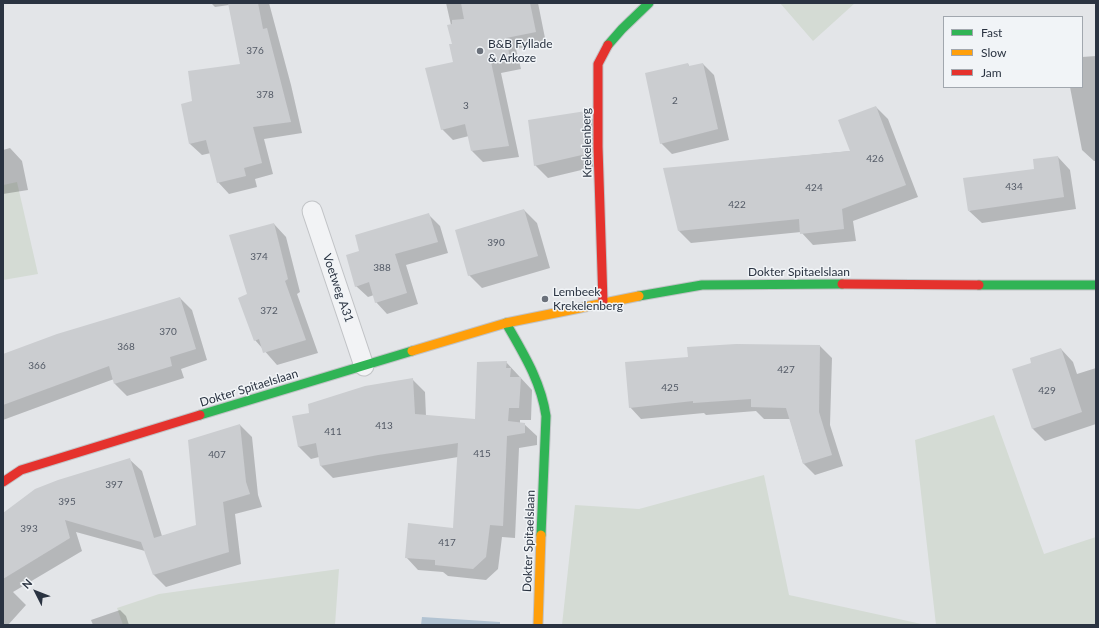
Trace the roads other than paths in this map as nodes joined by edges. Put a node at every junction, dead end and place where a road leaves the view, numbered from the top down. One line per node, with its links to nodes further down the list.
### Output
1 (649, 3): 4 (street, Krekelenberg)
2 (312, 210): 6 (lane, Voetweg A31)
3 (1096, 285): 4 (street, Dokter Spitaelslaan)
4 (603, 302): 5 (street, Dokter Spitaelslaan)
5 (506, 323): 6 (street, Dokter Spitaelslaan); 8 (street, Dokter Spitaelslaan)
6 (364, 366): 7 (street, Dokter Spitaelslaan)
7 (3, 482)
8 (538, 625)

